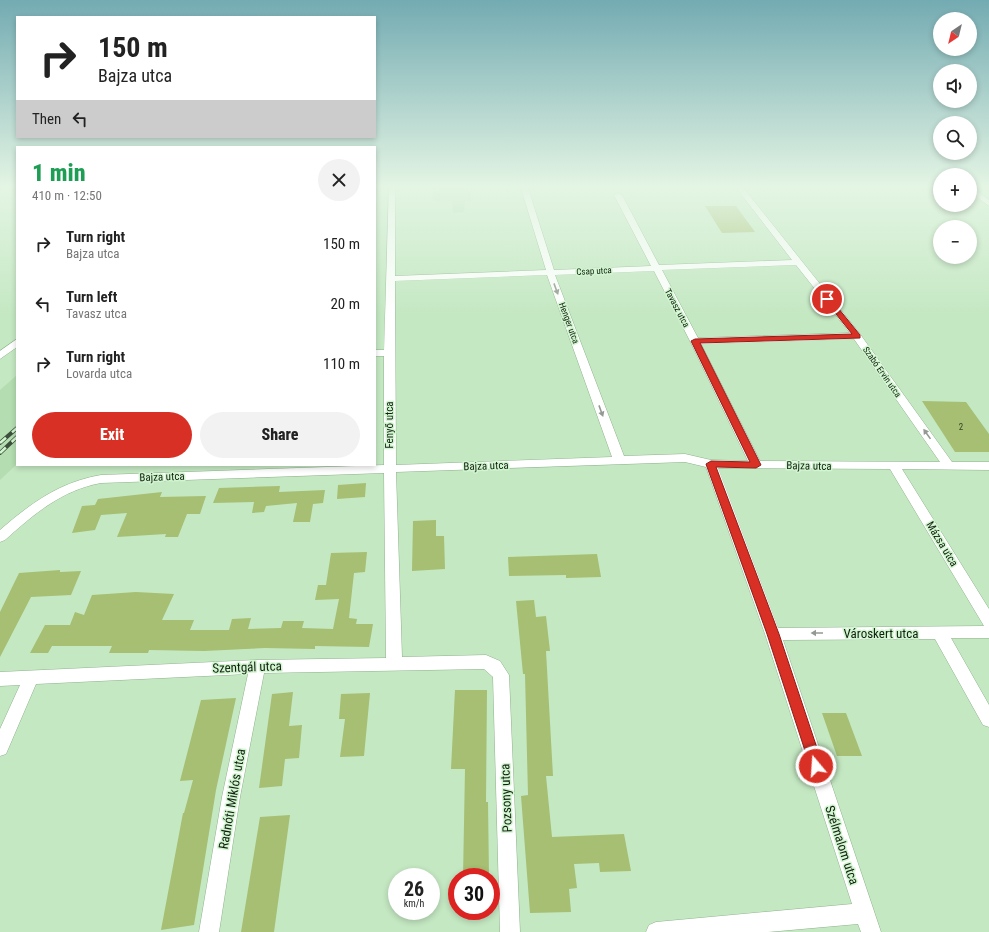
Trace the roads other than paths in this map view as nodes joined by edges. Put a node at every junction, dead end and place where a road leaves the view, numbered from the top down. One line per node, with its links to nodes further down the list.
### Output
1 (389, 228): 8 (street, Fenyő utca)
2 (537, 228): 7 (street, Henger utca)
3 (635, 228): 6 (street, Tavasz utca)
4 (771, 228): 5 (street, Szabó Ervin utca)
5 (798, 262): 6 (street, Csap utca); 9 (street, Szabó Ervin utca)
6 (656, 268): 7 (street, Csap utca); 10 (street, Tavasz utca)
7 (551, 274): 8 (street, Csap utca); 15 (street, Henger utca, one-way to 15)
8 (390, 279): 12 (street, Fenyő utca)
9 (857, 336): 10 (street); 19 (street, Szabó Ervin utca, one-way to 9)
10 (695, 341): 17 (street, Tavasz utca)
11 (16, 343): 14 (street)
12 (389, 352): 13 (street); 21 (street, Fenyő utca)
13 (376, 353)
14 (0, 356)
15 (619, 460): 16 (street, Bajza utca); 21 (street, Bajza utca)
16 (711, 464): 17 (street, Bajza utca); 26 (street, Szélmalom utca)
17 (756, 465): 18 (street, Bajza utca)
18 (894, 466): 19 (street, Bajza utca); 23 (street, Mázsa utca)
19 (949, 466): 20 (street, Bajza utca)
20 (989, 466)
21 (388, 470): 22 (street, Bajza utca); 27 (street, Fenyő utca)
22 (0, 537)
23 (989, 622)
24 (989, 632): 25 (street, Városkert utca)
25 (940, 633): 26 (street, Városkert utca, one-way to 26); 32 (street)
26 (773, 634): 34 (street, Szélmalom utca)
27 (394, 664): 28 (street, Szentgál utca); 29 (street, Szentgál utca)
28 (494, 666): 36 (street, Pozsony utca)
29 (257, 667): 30 (street, Szentgál utca); 35 (street, Radnóti Miklós utca)
30 (31, 678): 31 (street, Szentgál utca); 33 (street)
31 (0, 679)
32 (989, 720)
33 (0, 748)
34 (865, 913): 37 (street); 38 (street, Szélmalom utca)
35 (209, 932)
36 (510, 932)
37 (656, 932)
38 (871, 932)

